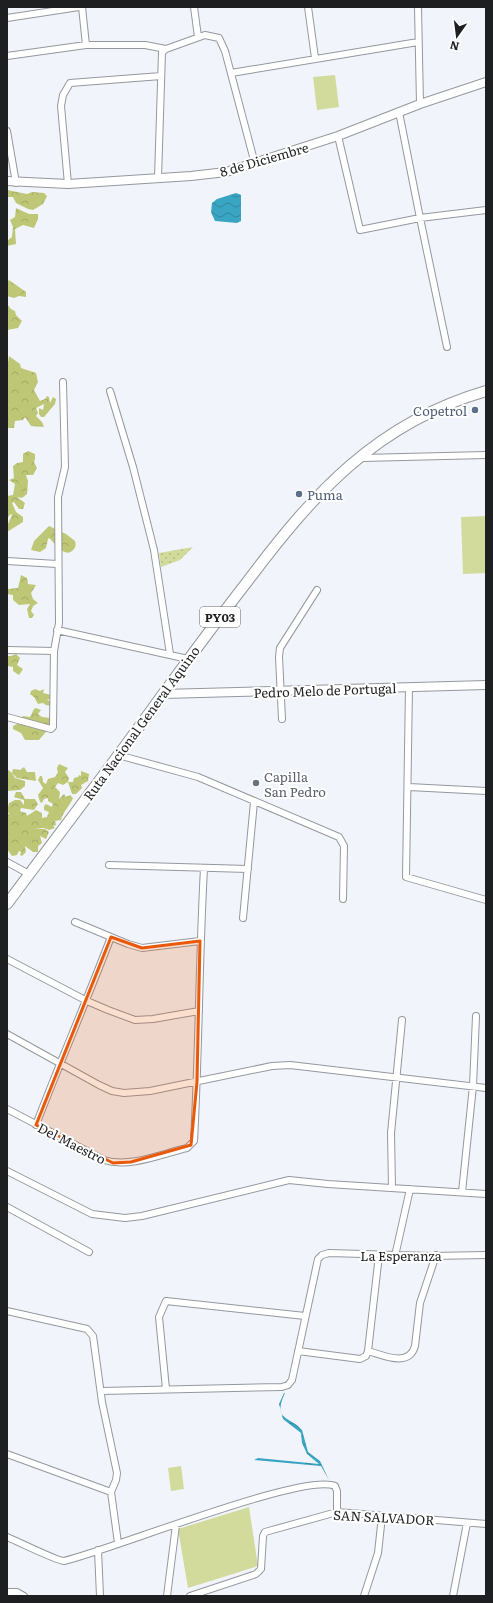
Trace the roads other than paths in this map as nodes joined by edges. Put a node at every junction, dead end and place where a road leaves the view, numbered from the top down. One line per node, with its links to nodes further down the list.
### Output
1 (80, 7): 5 (street); 8 (street)
2 (194, 7): 6 (street)
3 (308, 7): 11 (street)
4 (418, 7): 7 (street)
5 (7, 18)
6 (198, 37): 9 (street); 12 (street)
7 (418, 42): 11 (street); 15 (street)
8 (86, 45): 9 (street); 10 (street)
9 (166, 48): 13 (street)
10 (7, 56)
11 (315, 58): 12 (street)
12 (231, 73): 19 (street)
13 (160, 76): 20 (street); 23 (street)
14 (486, 82): 15 (street, 8 de Diciembre)
15 (420, 104): 16 (street, 8 de Diciembre)
16 (399, 112): 18 (street, 8 de Diciembre); 25 (street)
17 (7, 131): 22 (street)
18 (338, 136): 19 (street, 8 de Diciembre); 25 (street)
19 (255, 164): 20 (street, 8 de Diciembre)
20 (158, 178): 23 (street, 8 de Diciembre)
21 (7, 181): 22 (street, 8 de Diciembre)
22 (16, 183): 23 (street, 8 de Diciembre)
23 (68, 184)
24 (486, 210): 25 (street)
25 (420, 218): 26 (street)
26 (448, 347)
27 (63, 382): 33 (street)
28 (110, 391): 38 (street)
29 (486, 391): 31 (highway, Ruta Nacional General Aquino / PY03)
30 (486, 454): 31 (street)
31 (359, 458): 39 (highway, Ruta Nacional General Aquino / PY03)
32 (7, 561): 33 (street)
33 (57, 564): 35 (street)
34 (317, 590): 42 (street)
35 (57, 630): 37 (street); 38 (street)
36 (7, 650): 37 (street)
37 (54, 652): 44 (street)
38 (170, 654): 39 (street)
39 (188, 659): 43 (highway, Ruta Nacional General Aquino / PY03)
40 (486, 685): 41 (street, Pedro Melo de Portugal)
41 (409, 687): 42 (street, Pedro Melo de Portugal); 47 (street)
42 (281, 691): 43 (street, Pedro Melo de Portugal); 45 (street)
43 (163, 694): 46 (highway, Ruta Nacional General Aquino / PY03)
44 (7, 717)
45 (282, 719)
46 (118, 755): 49 (street); 54 (highway, Ruta Nacional General Aquino / PY03)
47 (408, 787): 48 (street); 56 (street)
48 (486, 791)
49 (254, 802): 53 (street); 55 (street)
50 (7, 862): 54 (street)
51 (109, 865): 52 (street)
52 (204, 868): 53 (street); 61 (street)
53 (248, 870): 58 (street)
54 (29, 874): 57 (highway, Ruta Nacional General Aquino / PY03)
55 (342, 899)
56 (486, 900)
57 (7, 904)
58 (243, 918)
59 (75, 922): 60 (street)
60 (111, 937): 61 (street); 63 (street)
61 (200, 941): 64 (street)
62 (7, 959): 63 (street)
63 (87, 1001): 64 (street); 68 (street)
64 (199, 1011): 70 (street)
65 (476, 1016): 71 (street)
66 (402, 1020): 69 (street)
67 (7, 1034): 68 (street)
68 (60, 1062): 70 (street); 74 (street)
69 (397, 1078): 70 (street); 71 (street); 76 (street)
70 (197, 1082): 74 (street, Del Maestro)
71 (473, 1086): 72 (street); 78 (street)
72 (486, 1088)
73 (7, 1109): 74 (street, Del Maestro)
74 (36, 1125)
75 (7, 1172): 76 (street)
76 (392, 1188): 77 (street)
77 (410, 1189): 78 (street); 85 (street)
78 (462, 1192): 79 (street)
79 (486, 1194)
80 (7, 1207): 81 (street)
81 (88, 1252)
82 (379, 1255): 85 (street, La Esperanza); 87 (street, La Esperanza); 89 (street)
83 (436, 1255): 84 (street, La Esperanza); 85 (street, La Esperanza); 89 (street)
84 (486, 1255)
85 (395, 1256)
86 (7, 1311): 91 (street)
87 (305, 1316): 88 (street); 90 (street)
88 (298, 1351): 89 (street); 90 (street)
89 (368, 1351)
90 (166, 1389): 91 (street)
91 (101, 1391): 93 (street)
92 (7, 1454): 93 (street)
93 (111, 1492): 100 (street)
94 (337, 1512): 95 (street, SAN SALVADOR); 98 (street); 106 (street, SAN SALVADOR)
95 (382, 1516): 96 (street, SAN SALVADOR); 107 (street)
96 (467, 1523): 97 (street, SAN SALVADOR); 108 (street)
97 (486, 1524)
98 (176, 1525): 100 (street); 105 (street)
99 (7, 1537): 101 (street)
100 (118, 1543): 101 (street)
101 (98, 1550): 104 (street)
102 (7, 1592): 103 (street)
103 (24, 1596)
104 (100, 1596)
105 (167, 1596)
106 (190, 1596)
107 (364, 1596)
108 (453, 1596)

